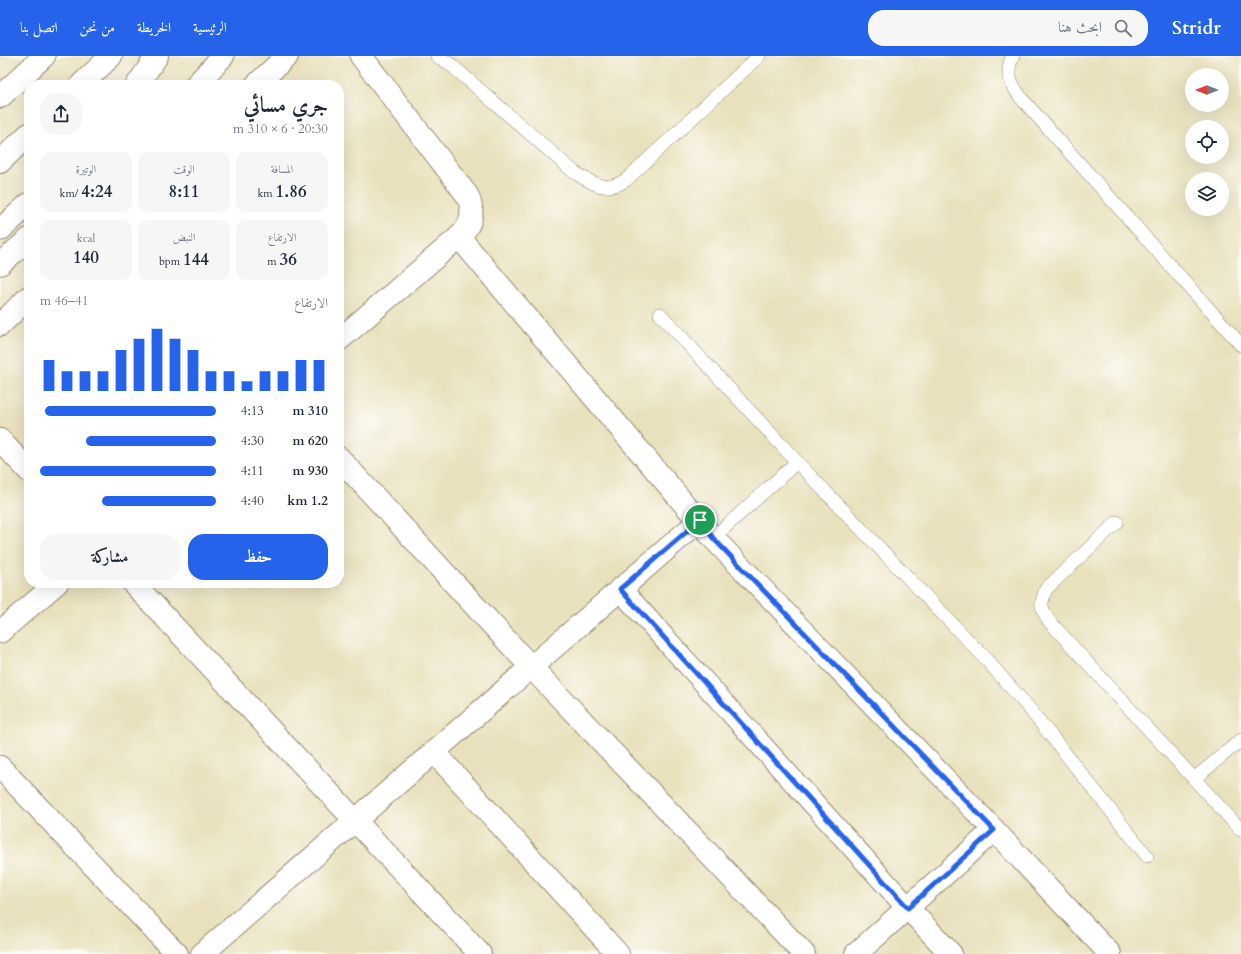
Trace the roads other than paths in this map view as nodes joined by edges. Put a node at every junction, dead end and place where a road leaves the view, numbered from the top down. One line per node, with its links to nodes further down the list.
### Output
1 (44, 56): 14 (street)
2 (111, 56): 10 (street)
3 (157, 56): 11 (street)
4 (224, 56): 12 (street)
5 (287, 56): 13 (street)
6 (361, 56): 19 (street)
7 (437, 56): 8 (lane)
8 (759, 56)
9 (1013, 56): 26 (lane)
10 (86, 80)
11 (140, 80)
12 (201, 80)
13 (261, 80)
14 (0, 97)
15 (24, 139): 16 (street)
16 (0, 162)
17 (24, 208): 18 (street)
18 (0, 230)
19 (459, 237): 25 (street); 31 (street)
20 (24, 243): 21 (street)
21 (0, 264)
22 (24, 302): 24 (street)
23 (660, 314): 28 (lane)
24 (0, 325)
25 (344, 336)
26 (1241, 345)
27 (0, 440): 30 (street)
28 (798, 462): 33 (lane); 46 (lane)
29 (344, 463): 38 (street)
30 (24, 466)
31 (700, 520): 33 (street); 36 (street)
32 (1117, 522): 42 (lane)
33 (713, 538): 44 (street)
34 (51, 588): 37 (street)
35 (139, 588): 43 (street)
36 (620, 589): 38 (street); 47 (street)
37 (0, 632)
38 (531, 667): 40 (street); 52 (street)
39 (1241, 740): 42 (lane)
40 (434, 752): 43 (street); 51 (street)
41 (0, 768): 48 (street)
42 (1194, 779): 45 (lane)
43 (355, 820): 49 (street); 50 (street)
44 (994, 830): 47 (street); 55 (street)
45 (1241, 830)
46 (1147, 856)
47 (908, 908): 53 (street); 54 (street)
48 (177, 954)
49 (202, 954)
50 (480, 954)
51 (618, 954)
52 (804, 954)
53 (856, 954)
54 (951, 954)
55 (1110, 954)

